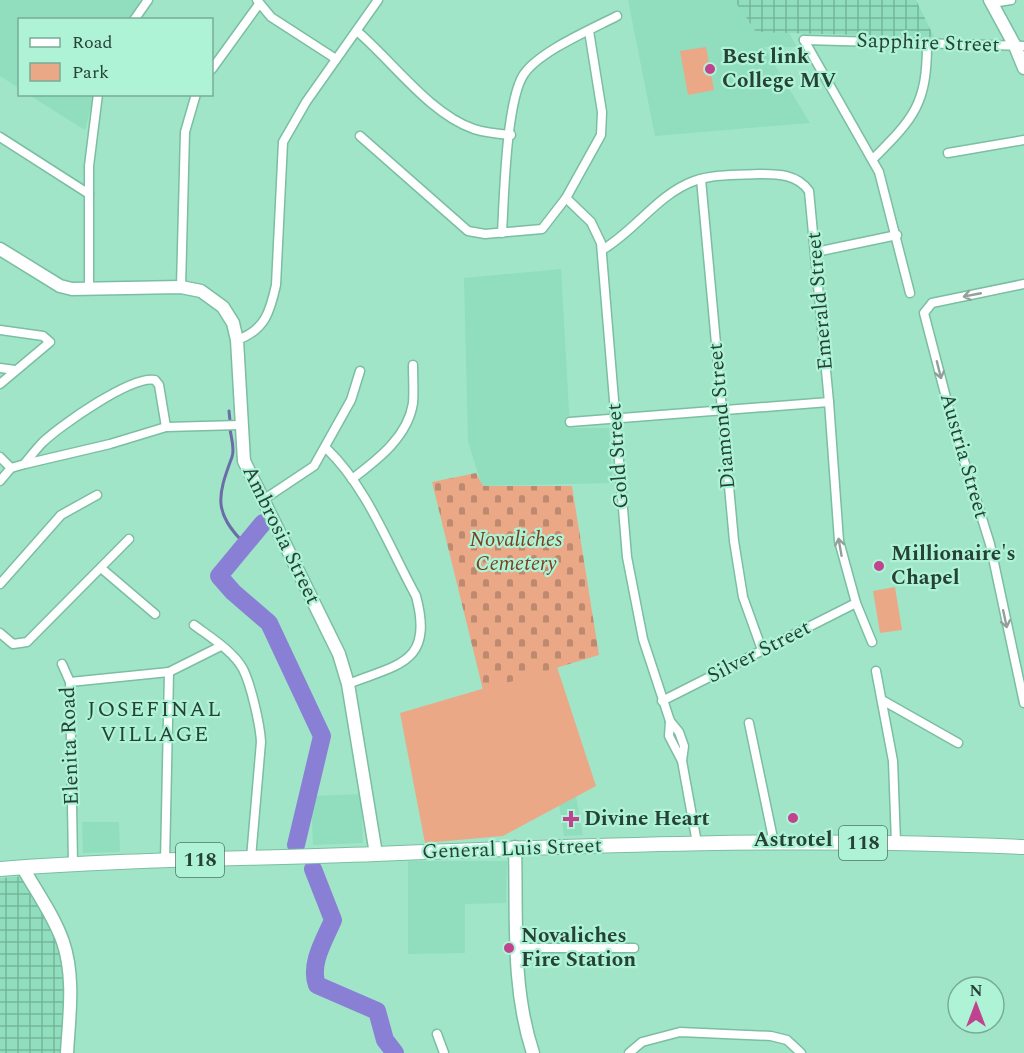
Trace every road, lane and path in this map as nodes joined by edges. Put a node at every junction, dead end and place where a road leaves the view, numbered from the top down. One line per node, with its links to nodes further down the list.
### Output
1 (378, 0): 9 (street)
2 (1011, 0): 5 (street)
3 (146, 1): 7 (street)
4 (258, 2): 12 (street); 13 (street)
5 (991, 2): 11 (street)
6 (617, 16): 8 (street)
7 (135, 18)
8 (589, 31): 17 (street); 25 (street)
9 (358, 32): 12 (street); 17 (street)
10 (927, 44): 11 (street, Sapphire Street); 22 (street); 22 (street, Sapphire Street)
11 (1020, 46): 14 (street)
12 (336, 59): 36 (street)
13 (213, 68)
14 (1024, 68)
15 (98, 96): 24 (street)
16 (195, 96): 32 (street)
17 (511, 135): 26 (street)
18 (360, 136): 26 (street)
19 (0, 137): 24 (street)
20 (1024, 140): 21 (street)
21 (948, 153)
22 (873, 159): 27 (street)
23 (701, 179): 29 (street, Emerald Street); 30 (street, Emerald Street); 43 (street, Diamond Street)
24 (89, 194): 33 (street)
25 (566, 198): 26 (street); 29 (street, Gold Street)
26 (502, 233)
27 (897, 235): 30 (street); 34 (street)
28 (0, 249): 33 (street, Ambrosia Street)
29 (602, 250): 44 (street, Gold Street)
30 (816, 252): 42 (street, Emerald Street)
31 (1024, 284): 73 (street, Austria Street, one-way to 73)
32 (181, 287): 33 (street, Ambrosia Street); 36 (street, Ambrosia Street)
33 (89, 289)
34 (910, 294)
35 (0, 330): 39 (street)
36 (237, 340): 46 (street, Ambrosia Street)
37 (413, 365): 52 (street)
38 (0, 368): 39 (street)
39 (15, 370): 41 (street)
40 (360, 371): 48 (street)
41 (0, 384)
42 (829, 402): 43 (street); 59 (street, Emerald Street, one-way to 42)
43 (722, 410): 44 (street); 65 (street, Diamond Street)
44 (615, 418): 45 (street); 72 (street, Gold Street)
45 (570, 422)
46 (237, 425): 47 (street); 55 (street, Ambrosia Street)
47 (166, 427): 50 (street); 50 (street)
48 (326, 448): 52 (street); 55 (street)
49 (0, 457): 51 (street)
50 (25, 464): 51 (street)
51 (11, 468): 53 (street)
52 (352, 479): 70 (street)
53 (0, 481)
54 (98, 495): 58 (street)
55 (263, 500): 70 (street, Ambrosia Street)
56 (129, 539): 57 (street)
57 (101, 568): 60 (street); 62 (street)
58 (0, 585)
59 (856, 603): 63 (street, Emerald Street); 65 (street, Silver Street)
60 (155, 614)
61 (194, 625): 64 (street)
62 (0, 633)
63 (872, 642)
64 (220, 646): 67 (street); 82 (street)
65 (762, 650): 72 (street, Silver Street)
66 (62, 664): 69 (street, Elenita Road)
67 (169, 672): 69 (street); 83 (street)
68 (876, 672): 71 (street)
69 (70, 682): 84 (street, Elenita Road)
70 (348, 684): 81 (street, Ambrosia Street)
71 (882, 700): 75 (street); 78 (street)
72 (663, 701): 76 (street, Gold Street)
73 (1024, 703)
74 (749, 723): 77 (street)
75 (958, 743)
76 (697, 843): 77 (main road, General Luis Street / 118); 79 (main road, General Luis Street / 118)
77 (774, 843): 78 (main road, General Luis Street / 118)
78 (896, 843): 80 (main road, General Luis Street / 118)
79 (515, 847): 81 (main road, General Luis Street / 118); 87 (street)
80 (1024, 847)
81 (376, 854): 82 (main road, General Luis Street / 118)
82 (251, 858): 83 (main road, General Luis Street / 118)
83 (165, 862): 84 (main road, General Luis Street / 118)
84 (73, 864): 85 (main road, General Luis Street / 118)
85 (23, 868): 86 (main road, General Luis Street / 118); 90 (street)
86 (0, 869)
87 (518, 948): 88 (street); 92 (street)
88 (634, 948)
89 (437, 1034): 91 (street)
90 (67, 1053)
91 (444, 1053)
92 (533, 1053)
93 (629, 1053): 94 (street)
94 (801, 1053)

